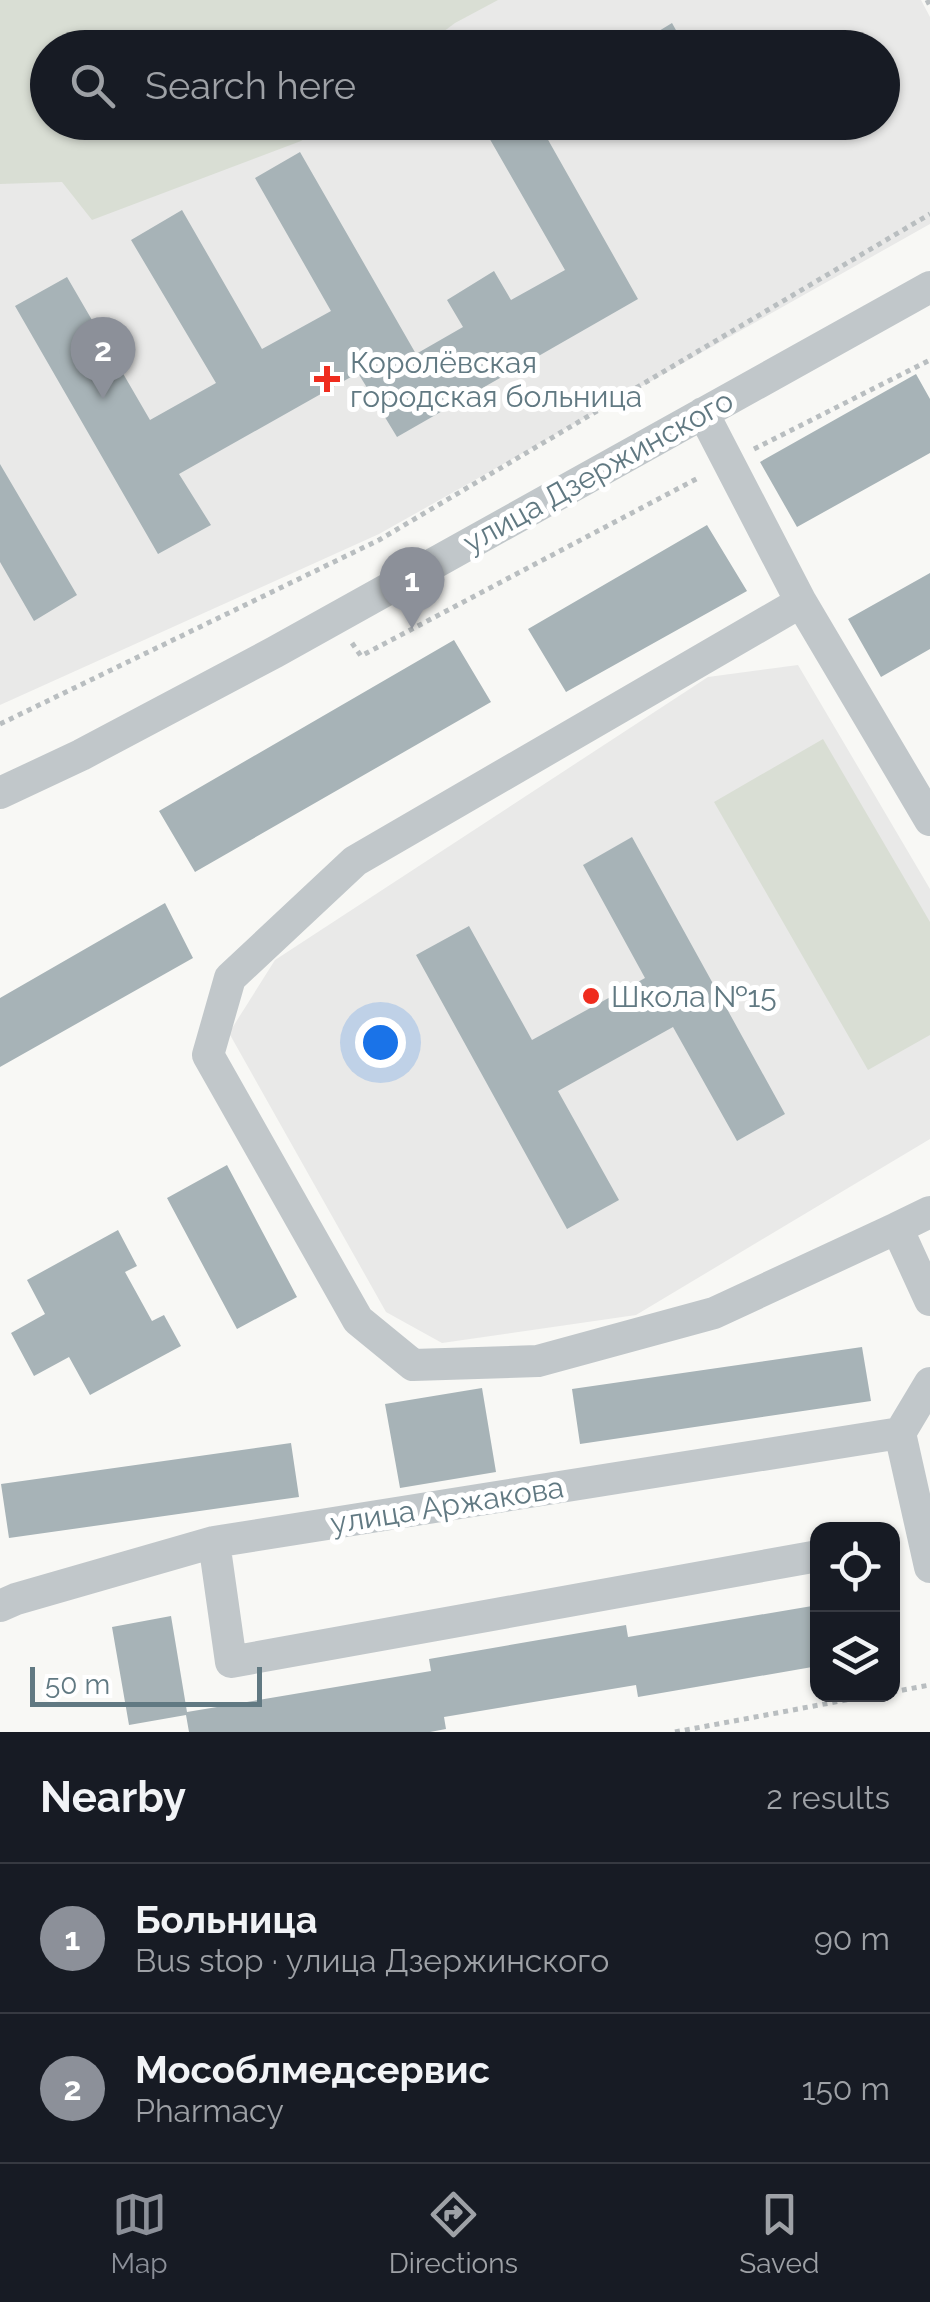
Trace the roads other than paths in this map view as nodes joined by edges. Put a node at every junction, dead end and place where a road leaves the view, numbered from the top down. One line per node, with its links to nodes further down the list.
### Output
1 (930, 287): 2 (street, улица Дзержинского)
2 (703, 412): 3 (street); 4 (street, улица Дзержинского)
3 (802, 602): 5 (street); 7 (street)
4 (0, 793)
5 (930, 820)
6 (930, 1212): 7 (street)
7 (898, 1228): 8 (street)
8 (930, 1300)
9 (930, 1382): 10 (street)
10 (900, 1433): 11 (street, улица Аржакова); 12 (street)
11 (214, 1542): 13 (street); 14 (street, улица Аржакова)
12 (919, 1545)
13 (810, 1557)
14 (0, 1606)

